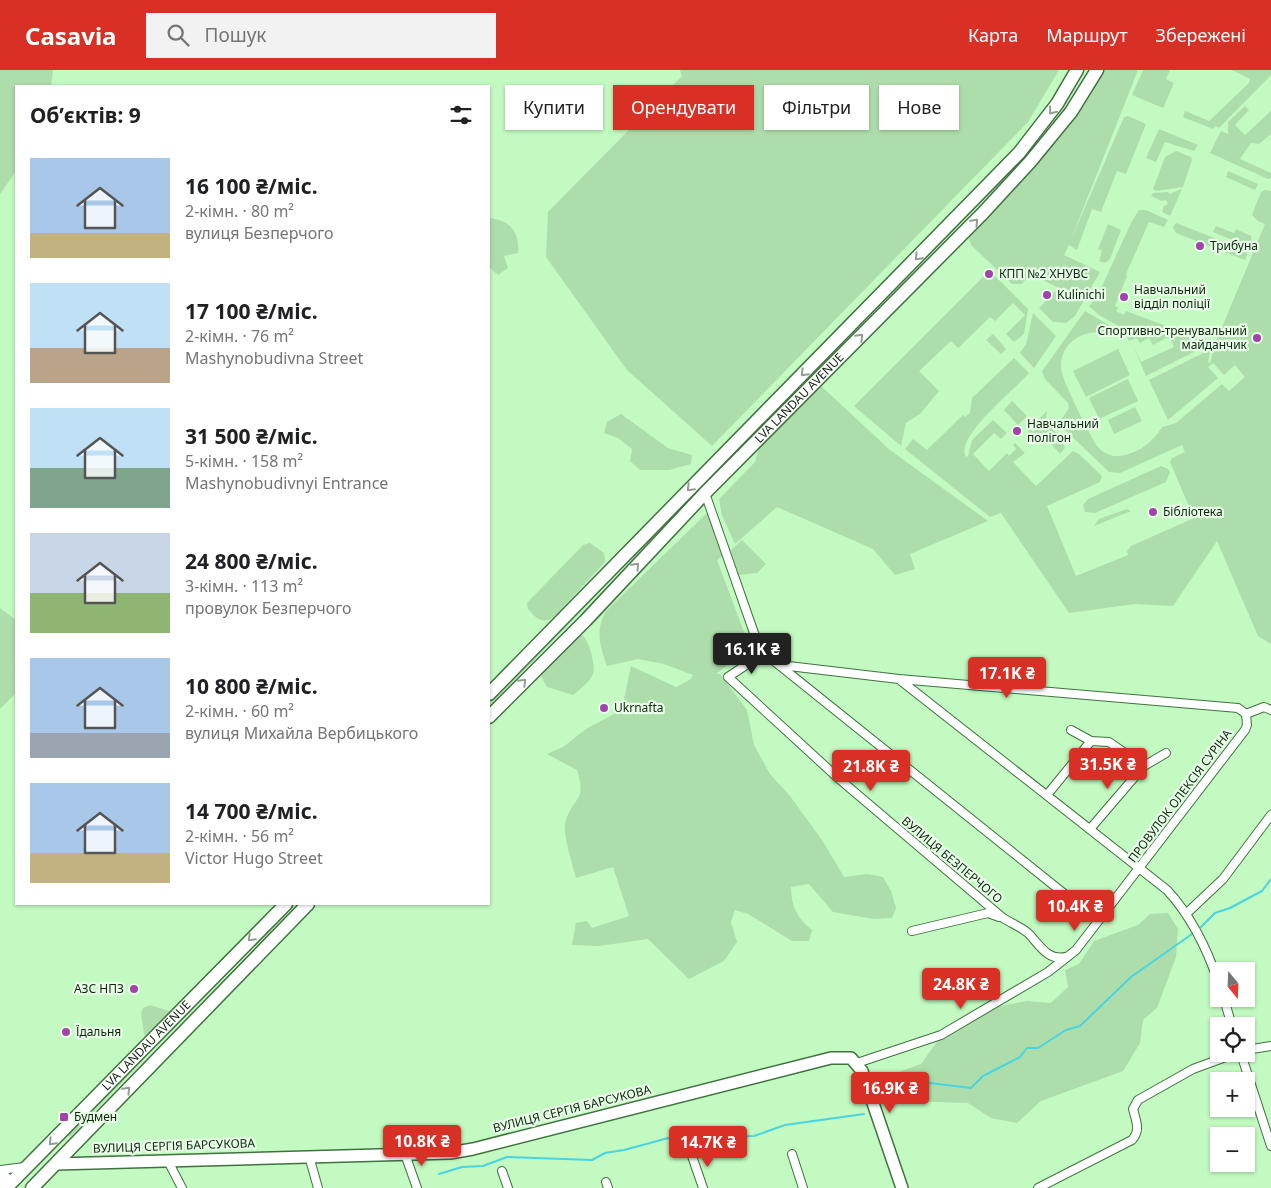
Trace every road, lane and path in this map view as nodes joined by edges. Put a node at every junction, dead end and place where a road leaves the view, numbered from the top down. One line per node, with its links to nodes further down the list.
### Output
1 (1077, 70): 4 (main road, LVA LANDAU AVENUE, one-way to 4)
2 (1097, 70): 3 (main road, LVA LANDAU AVENUE, one-way to 2)
3 (705, 493): 5 (main road, LVA LANDAU AVENUE, one-way to 3); 6 (street)
4 (607, 572): 5 (main road); 9 (main road, LVA LANDAU AVENUE)
5 (619, 584): 12 (main road, LVA LANDAU AVENUE, one-way to 5)
6 (764, 653): 7 (street); 24 (street, ВУЛИЦЯ БЕЗПЕРЧОГО)
7 (778, 665): 8 (street); 25 (street)
8 (899, 679): 11 (street); 17 (street)
9 (490, 693)
10 (1271, 710): 11 (street)
11 (1246, 714): 20 (street, ПРОВУЛОК ОЛЕКСІЯ СУРІНА)
12 (490, 716)
13 (1071, 730): 14 (street)
14 (1091, 741): 16 (street); 17 (street)
15 (1166, 753): 16 (street)
16 (1144, 766): 19 (street)
17 (1047, 795): 19 (street)
18 (1271, 815): 23 (street)
19 (1090, 829): 20 (street)
20 (1140, 867): 23 (street); 25 (street, ПРОВУЛОК ОЛЕКСІЯ СУРІНА)
21 (285, 905): 31 (main road, LVA LANDAU AVENUE, one-way to 31)
22 (307, 905): 35 (main road, LVA LANDAU AVENUE)
23 (1187, 913): 28 (street)
24 (1004, 918): 26 (street); 27 (street, ВУЛИЦЯ БЕЗПЕРЧОГО)
25 (1098, 920): 27 (street, ПРОВУЛОК ОЛЕКСІЯ СУРІНА)
26 (912, 931)
27 (1066, 957): 32 (street, ПРОВУЛОК ОЛЕКСІЯ СУРІНА)
28 (1211, 962)
29 (1271, 1046): 30 (street)
30 (1255, 1049)
31 (140, 1050): 35 (main road); 43 (main road, LVA LANDAU AVENUE, one-way to 43)
32 (854, 1061): 37 (main road, ВУЛИЦЯ СЕРГІЯ БАРСУКОВА); 54 (main road)
33 (1212, 1062): 55 (street)
34 (1243, 1062): 36 (street)
35 (154, 1063): 42 (main road, LVA LANDAU AVENUE, one-way to 35)
36 (1271, 1146)
37 (406, 1154): 39 (main road, ВУЛИЦЯ СЕРГІЯ БАРСУКОВА); 50 (street)
38 (792, 1154): 53 (street)
39 (309, 1156): 41 (main road, ВУЛИЦЯ СЕРГІЯ БАРСУКОВА); 49 (street)
40 (692, 1156): 52 (street)
41 (168, 1161): 42 (main road, ВУЛИЦЯ СЕРГІЯ БАРСУКОВА); 48 (street)
42 (56, 1164): 43 (main road); 47 (main road, LVA LANDAU AVENUE)
43 (27, 1167): 44 (street); 46 (main road, LVA LANDAU AVENUE)
44 (0, 1171): 46 (main road)
45 (502, 1172): 51 (street)
46 (6, 1188)
47 (32, 1188)
48 (182, 1188)
49 (318, 1188)
50 (417, 1188)
51 (508, 1188)
52 (703, 1188)
53 (803, 1188)
54 (902, 1188)
55 (1038, 1188)

